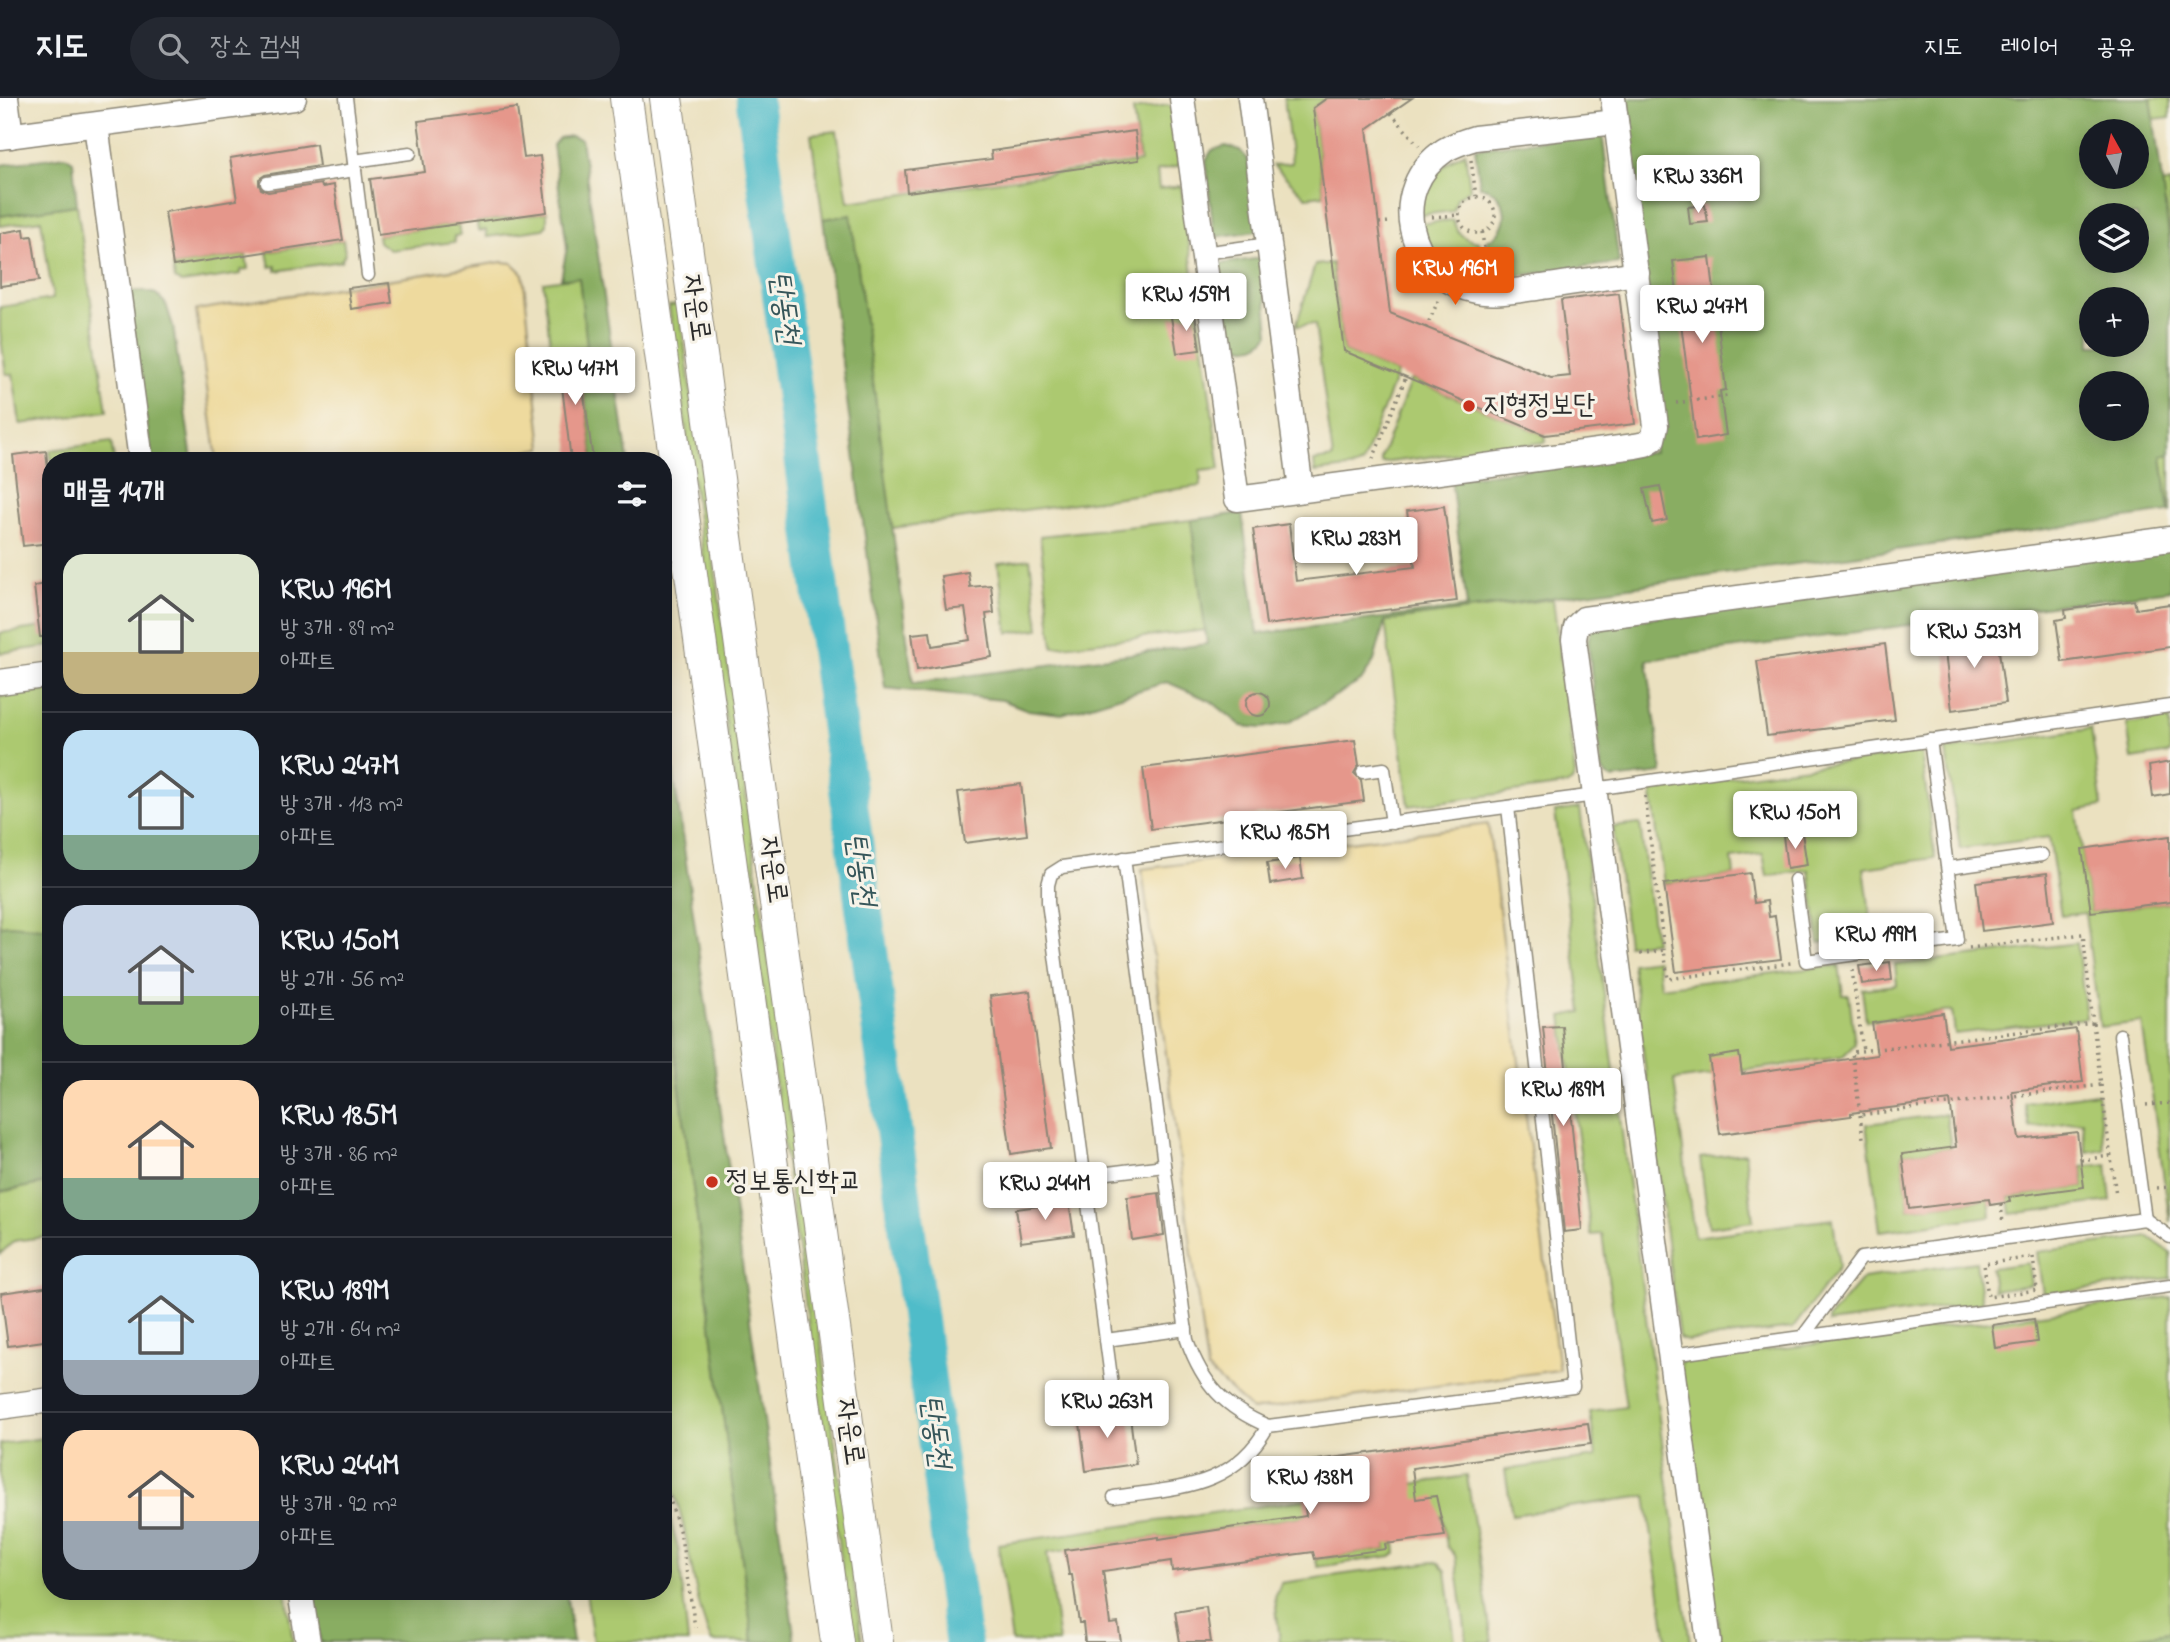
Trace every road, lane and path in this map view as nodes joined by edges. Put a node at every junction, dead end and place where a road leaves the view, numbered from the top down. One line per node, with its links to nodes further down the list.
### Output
1 (6, 98): 11 (street)
2 (294, 98): 10 (street)
3 (345, 98): 15 (lane)
4 (626, 98): 81 (street, 자운로)
5 (666, 98): 82 (street, 자운로)
6 (1182, 98): 20 (street)
7 (1250, 98): 19 (street)
8 (1614, 110): 12 (street); 21 (street)
9 (1391, 113): 14 (path)
10 (96, 125): 11 (street); 29 (street)
11 (6, 137)
12 (1468, 140): 14 (street); 17 (path)
13 (410, 153): 15 (lane)
14 (1432, 161): 23 (street)
15 (354, 165): 16 (lane); 22 (lane)
16 (267, 183)
17 (1476, 196): 18 (path); 18 (path)
18 (1482, 232): 24 (path)
19 (1269, 244): 20 (lane); 31 (street)
20 (1203, 253): 31 (street)
21 (1637, 273): 24 (street); 28 (street)
22 (368, 275)
23 (1449, 279): 24 (street); 25 (path)
24 (1489, 292)
25 (1426, 328)
26 (1406, 377): 30 (path)
27 (1727, 396): 28 (path)
28 (1653, 406): 31 (street)
29 (140, 452)
30 (1369, 469)
31 (1301, 490)
32 (2170, 539): 39 (street)
33 (42, 676): 34 (street)
34 (0, 681)
35 (2170, 706): 36 (lane)
36 (1930, 740): 38 (lane); 44 (lane)
37 (1363, 772): 41 (lane)
38 (1643, 782): 39 (lane); 47 (path)
39 (1595, 792): 40 (lane); 49 (street)
40 (1508, 807): 41 (lane); 75 (lane)
41 (1392, 823): 43 (lane)
42 (2042, 855): 44 (lane)
43 (1124, 858): 61 (lane); 62 (lane)
44 (1948, 868): 46 (lane)
45 (1795, 880): 50 (lane)
46 (1957, 940): 48 (lane); 51 (path)
47 (1664, 950): 49 (path); 50 (path)
48 (1850, 955): 50 (lane); 53 (path)
49 (1617, 957): 71 (street)
50 (1806, 961)
51 (2093, 1023): 53 (path); 54 (path)
52 (2120, 1035): 56 (lane)
53 (1863, 1051): 57 (path)
54 (2101, 1085): 57 (path); 59 (path)
55 (2170, 1102): 56 (path)
56 (2130, 1107): 64 (lane)
57 (1860, 1115): 58 (path)
58 (1863, 1139)
59 (2111, 1156): 60 (path); 63 (path)
60 (2081, 1160)
61 (1164, 1166): 62 (lane); 68 (lane)
62 (1084, 1176): 70 (lane)
63 (2116, 1195)
64 (2145, 1219): 65 (lane); 69 (lane)
65 (2170, 1237)
66 (2170, 1286): 69 (lane)
67 (1988, 1297): 67 (path)
68 (1186, 1329): 70 (lane); 75 (lane)
69 (1804, 1335): 71 (lane)
70 (1106, 1340): 72 (lane)
71 (1671, 1355): 83 (street)
72 (1112, 1385)
73 (42, 1401): 74 (street)
74 (0, 1407)
75 (1268, 1426): 76 (lane)
76 (1114, 1497)
77 (672, 1506): 79 (path)
78 (301, 1600): 80 (street)
79 (695, 1627)
80 (308, 1642)
81 (836, 1642)
82 (877, 1642)
83 (1709, 1642)

